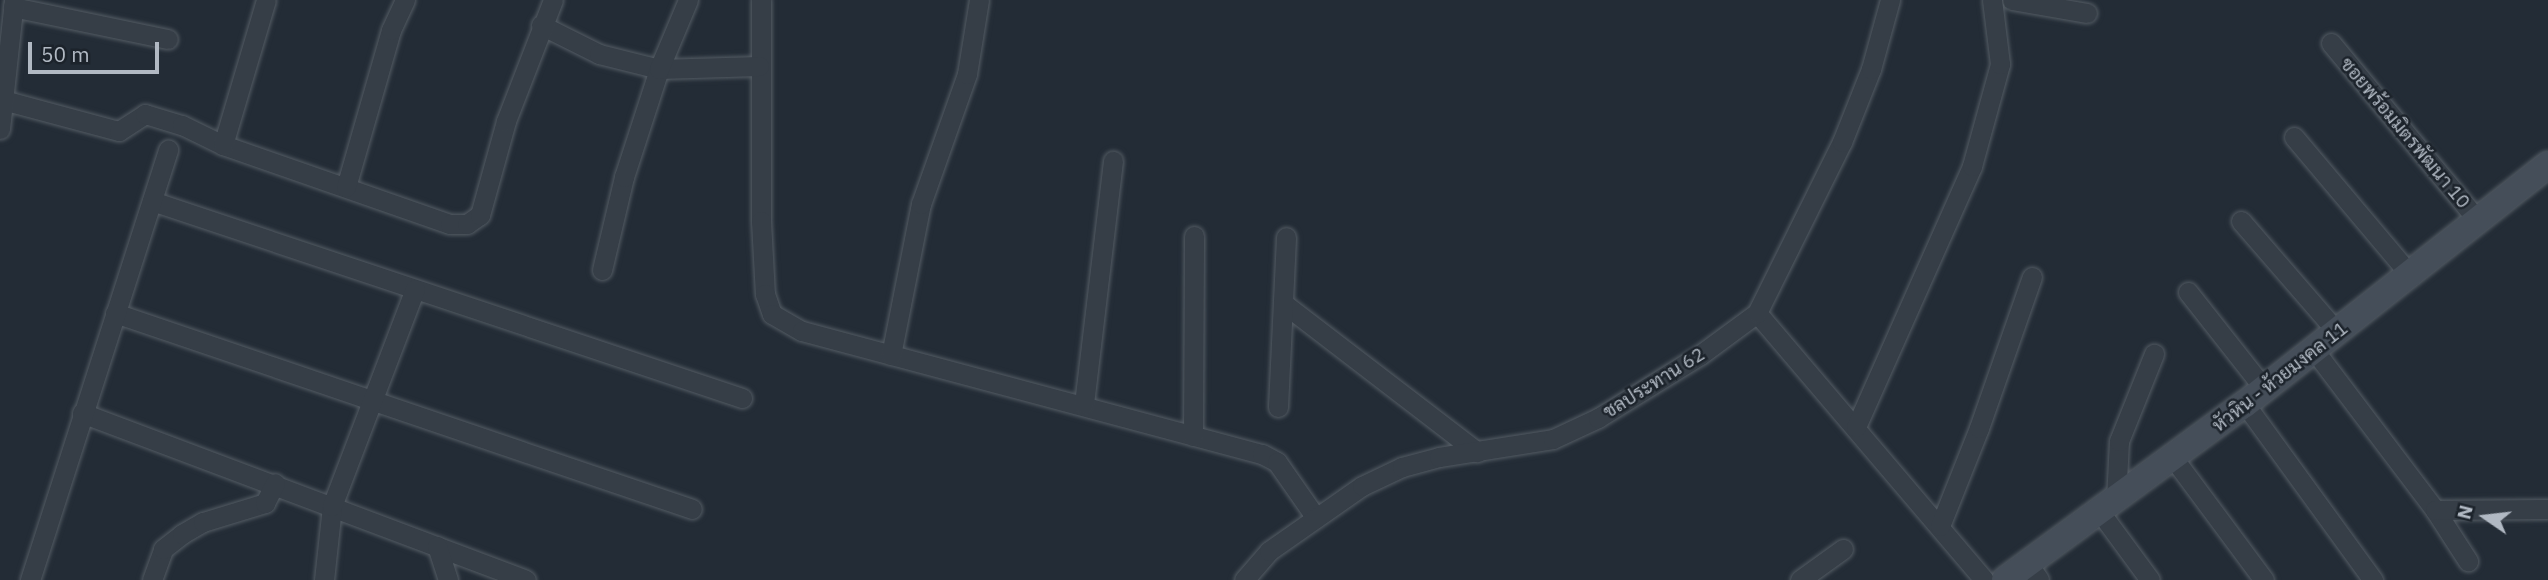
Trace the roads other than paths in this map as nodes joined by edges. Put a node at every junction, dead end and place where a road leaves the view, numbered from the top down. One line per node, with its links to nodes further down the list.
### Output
1 (267, 0): 20 (street)
2 (405, 0): 24 (street)
3 (553, 0): 12 (street)
4 (688, 0): 16 (street)
5 (761, 0): 15 (street)
6 (979, 0): 41 (street)
7 (1890, 0): 37 (street, ชลประทาน 62)
8 (1992, 0): 48 (street)
9 (2012, 0): 11 (street)
10 (10, 2): 13 (street); 17 (street)
11 (2087, 13)
12 (541, 25): 16 (street); 24 (street)
13 (168, 39)
14 (2331, 43): 27 (street, ซอยพร้อมมิตรพัฒนา 10)
15 (759, 66): 16 (street); 41 (street)
16 (659, 69): 30 (street)
17 (4, 100): 18 (street); 20 (street)
18 (0, 128)
19 (2294, 137): 31 (street)
20 (223, 145): 24 (street)
21 (168, 150): 25 (street)
22 (1113, 161): 45 (street)
23 (2548, 165): 27 (street, หัวหิน - ห้วยมงคล 11)
24 (346, 187)
25 (152, 201): 33 (street); 36 (street)
26 (2241, 220): 38 (street)
27 (2479, 222): 31 (street, หัวหิน - ห้วยมงคล 11)
28 (1194, 236): 49 (street)
29 (1286, 237): 35 (street)
30 (602, 270)
31 (2411, 276): 38 (street, หัวหิน - ห้วยมงคล 11)
32 (2032, 277): 59 (street)
33 (415, 289): 43 (street); 44 (street)
34 (2188, 292): 42 (street)
35 (1283, 303): 46 (street); 50 (street)
36 (115, 313): 43 (street); 47 (street)
37 (1757, 313): 48 (street); 50 (street, ชลประทาน 62)
38 (2337, 332): 39 (street, หัวหิน - ห้วยมงคล 11)
39 (2314, 350): 42 (street, หัวหิน - ห้วยมงคล 11); 57 (street)
40 (2154, 354): 54 (street)
41 (891, 355): 45 (street)
42 (2255, 397): 51 (street, หัวหิน - ห้วยมงคล 11); 75 (street)
43 (371, 398): 53 (street); 55 (street)
44 (742, 398)
45 (1084, 404): 49 (street)
46 (1278, 407)
47 (82, 413): 52 (street); 65 (street)
48 (1856, 427): 59 (street)
49 (1193, 436): 58 (street)
50 (1477, 452): 58 (street, ชลประทาน 62)
51 (2174, 459): 54 (street, หัวหิน - ห้วยมงคล 11); 74 (street)
52 (275, 483): 53 (street); 66 (street)
53 (332, 506): 60 (street); 64 (street)
54 (2108, 506): 63 (street, หัวหิน - ห้วยมงคล 11); 73 (street)
55 (692, 509)
56 (2548, 509): 57 (street)
57 (2435, 510): 62 (street)
58 (1316, 518): 69 (street, ชลประทาน 62)
59 (1940, 526): 71 (street)
60 (437, 546): 67 (street); 68 (street)
61 (1843, 549): 70 (street)
62 (2468, 561)
63 (2034, 572): 72 (street, หัวหิน - ห้วยมงคล 11)
64 (326, 579)
65 (30, 580)
66 (152, 580)
67 (448, 580)
68 (526, 580)
69 (1244, 580)
70 (1800, 580)
71 (1984, 580)
72 (2005, 580)
73 (2150, 580)
74 (2264, 580)
75 (2372, 580)

